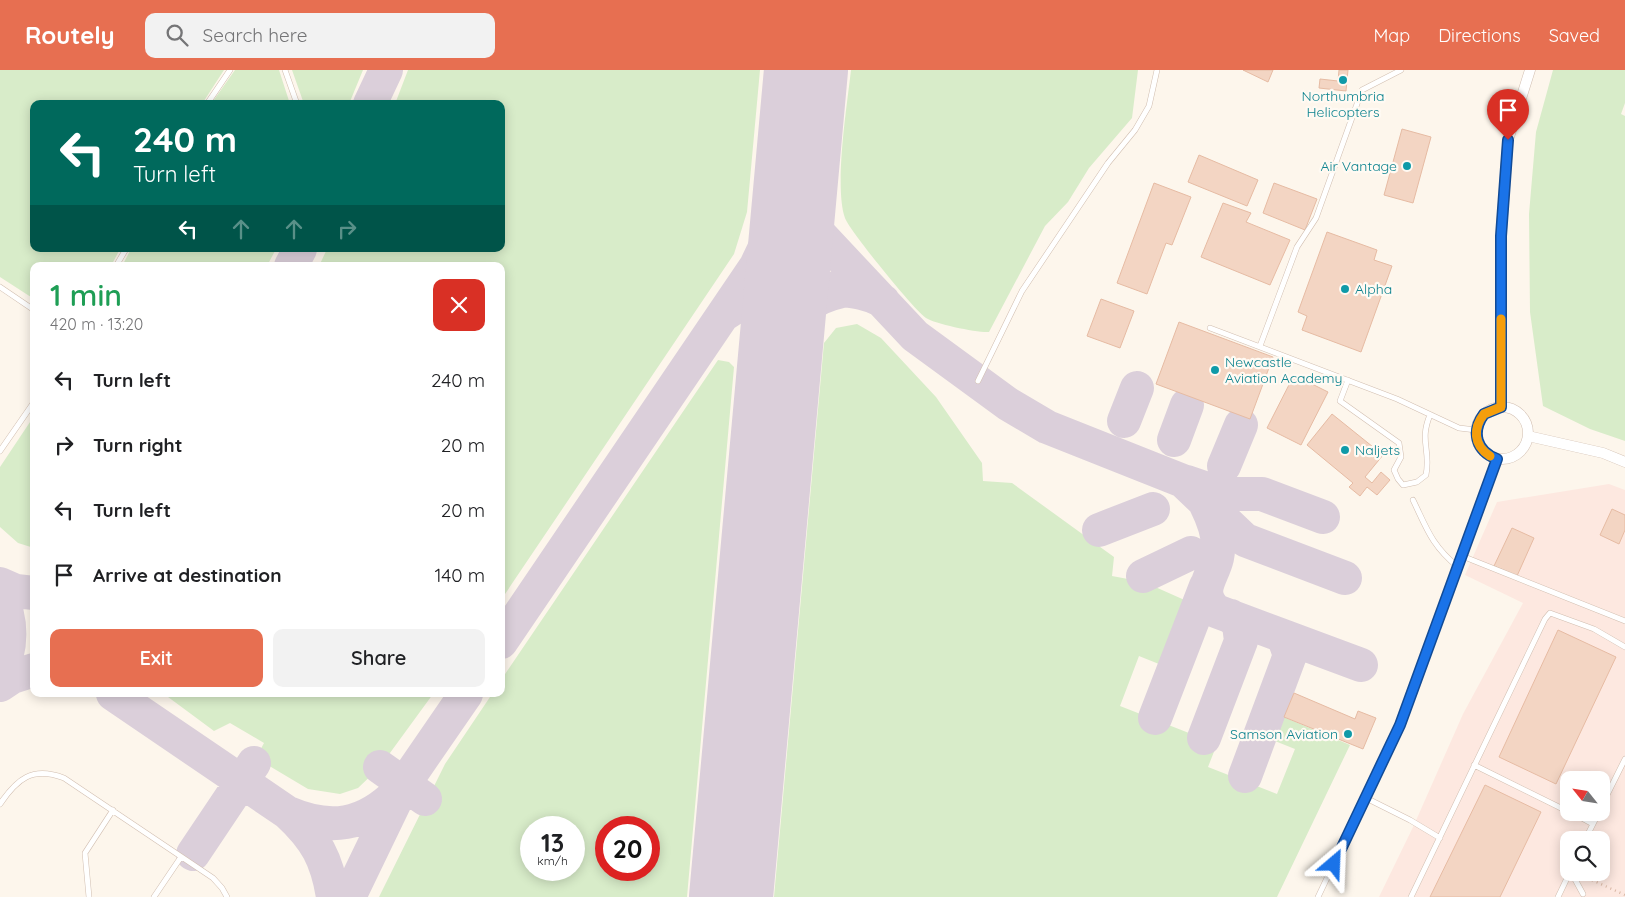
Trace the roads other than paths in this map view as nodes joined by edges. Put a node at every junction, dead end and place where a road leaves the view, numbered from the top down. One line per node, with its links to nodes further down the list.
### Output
1 (230, 70): 6 (lane)
2 (285, 70): 7 (lane)
3 (1157, 70): 13 (lane)
4 (1402, 70): 11 (lane)
5 (1530, 70): 14 (street)
6 (210, 100)
7 (296, 100)
8 (0, 287): 9 (lane)
9 (30, 307)
10 (1210, 328): 11 (lane)
11 (1260, 346): 12 (lane)
12 (1348, 380): 16 (lane); 16 (lane)
13 (978, 381)
14 (1501, 407): 17 (street); 18 (street)
15 (30, 408): 19 (lane)
16 (1430, 414): 17 (lane)
17 (1476, 430): 20 (street)
18 (1528, 436): 20 (street); 21 (street)
19 (0, 450)
20 (1497, 459): 23 (lane)
21 (1625, 462)
22 (1413, 500): 24 (lane)
23 (1462, 556): 24 (lane); 25 (lane)
24 (1458, 567): 30 (lane)
25 (1625, 621)
26 (1625, 647): 28 (lane)
27 (1625, 759): 29 (lane)
28 (1474, 765): 32 (lane); 38 (lane)
29 (1610, 790)
30 (1366, 798): 38 (lane); 46 (lane)
31 (0, 804): 33 (lane)
32 (1560, 807)
33 (113, 810): 39 (lane); 43 (lane)
34 (1587, 821): 36 (lane)
35 (1594, 821): 36 (lane)
36 (1593, 824): 37 (lane)
37 (1590, 831)
38 (1440, 838): 47 (lane)
39 (182, 857): 44 (lane); 45 (lane)
40 (1567, 881): 48 (lane)
41 (1576, 881): 42 (lane)
42 (1583, 894)
43 (89, 897)
44 (154, 897)
45 (227, 897)
46 (1318, 897)
47 (1411, 897)
48 (1558, 897)

